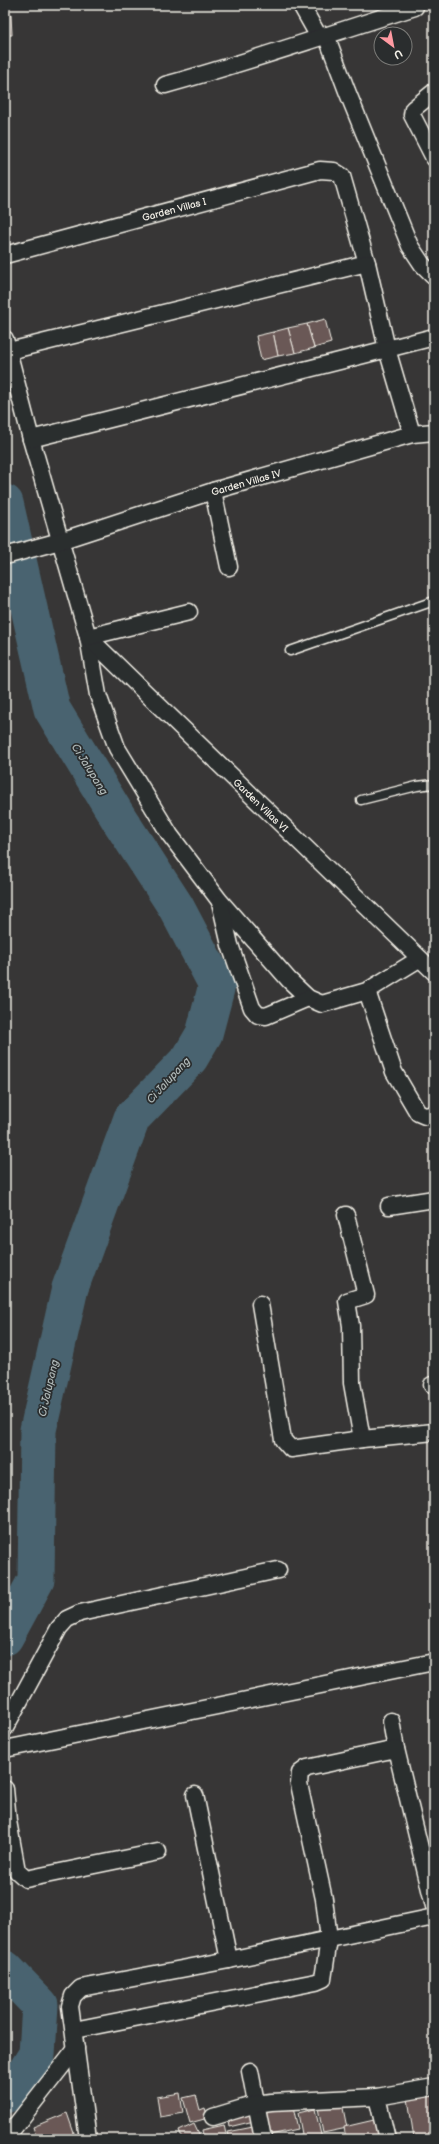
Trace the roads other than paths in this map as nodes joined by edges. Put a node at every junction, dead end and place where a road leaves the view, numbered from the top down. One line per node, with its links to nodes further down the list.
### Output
1 (301, 5): 3 (street)
2 (415, 7): 3 (street)
3 (323, 36): 4 (street); 9 (street)
4 (165, 85)
5 (434, 92): 6 (street)
6 (434, 158)
7 (5, 255): 8 (street, Garden Villas I)
8 (367, 263): 11 (street); 12 (street)
9 (434, 276)
10 (434, 337): 12 (street)
11 (7, 345): 15 (street)
12 (387, 349): 14 (street); 15 (street)
13 (434, 432): 14 (street, Garden Villas IV)
14 (412, 434): 16 (street, Garden Villas IV)
15 (31, 439): 17 (street)
16 (213, 491): 17 (street, Garden Villas IV); 19 (street)
17 (54, 542): 18 (street, Garden Villas IV); 22 (street)
18 (5, 556)
19 (229, 567)
20 (434, 601): 23 (lane)
21 (189, 612): 22 (street)
22 (88, 637): 26 (street); 27 (street, Garden Villas VI)
23 (290, 651)
24 (434, 784): 25 (lane)
25 (361, 800)
26 (219, 900): 30 (street); 30 (street)
27 (419, 959): 28 (street, Garden Villas VI); 29 (street)
28 (434, 972)
29 (367, 991): 30 (street); 31 (street)
30 (308, 998)
31 (434, 1114)
32 (434, 1199): 33 (street)
33 (389, 1206)
34 (346, 1215): 37 (street)
35 (260, 1304): 37 (street)
36 (434, 1432): 37 (street)
37 (362, 1439)
38 (278, 1570): 41 (street)
39 (434, 1662): 42 (street)
40 (391, 1721): 43 (street)
41 (5, 1728)
42 (5, 1749)
43 (396, 1749): 47 (street); 49 (street)
44 (5, 1789): 46 (street)
45 (195, 1795): 50 (street)
46 (158, 1852)
47 (434, 1906)
48 (434, 1917): 49 (street)
49 (330, 1939): 50 (street); 51 (street)
50 (229, 1960): 51 (street)
51 (74, 2030): 52 (street)
52 (76, 2048): 58 (street); 59 (street)
53 (250, 2071): 56 (street)
54 (434, 2087): 55 (street)
55 (377, 2097): 56 (street); 61 (street)
56 (256, 2104): 57 (street); 60 (street)
57 (213, 2117)
58 (5, 2139)
59 (88, 2139)
60 (263, 2139)
61 (387, 2139)

